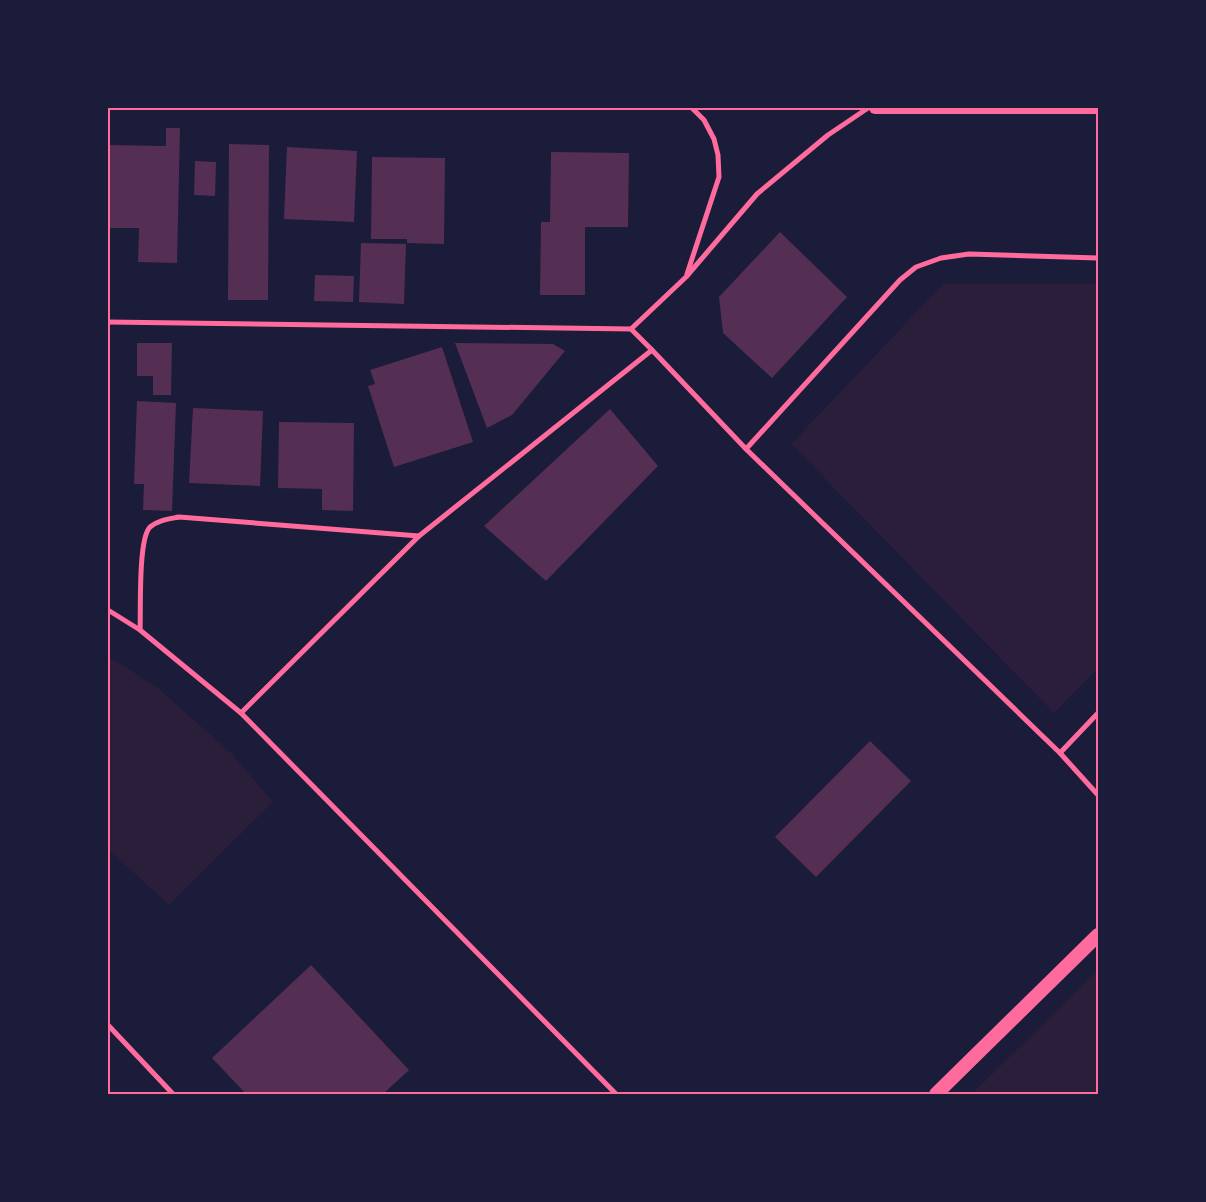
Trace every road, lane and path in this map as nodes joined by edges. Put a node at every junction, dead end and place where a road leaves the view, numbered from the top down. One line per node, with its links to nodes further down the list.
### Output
1 (692, 108): 6 (street)
2 (868, 108): 6 (street)
3 (876, 108): 4 (main road)
4 (1098, 108)
5 (1098, 258): 10 (street)
6 (686, 277): 8 (street)
7 (108, 322): 8 (street)
8 (631, 329): 9 (street)
9 (652, 350): 10 (street); 11 (street)
10 (746, 448): 16 (street)
11 (419, 536): 13 (street); 14 (street)
12 (108, 610): 13 (street)
13 (140, 630): 14 (street)
14 (241, 713): 21 (street)
15 (1098, 713): 16 (street)
16 (1060, 753): 17 (street)
17 (1098, 795)
18 (1098, 935): 22 (highway)
19 (108, 1025): 20 (street)
20 (173, 1094)
21 (616, 1094)
22 (936, 1094)

